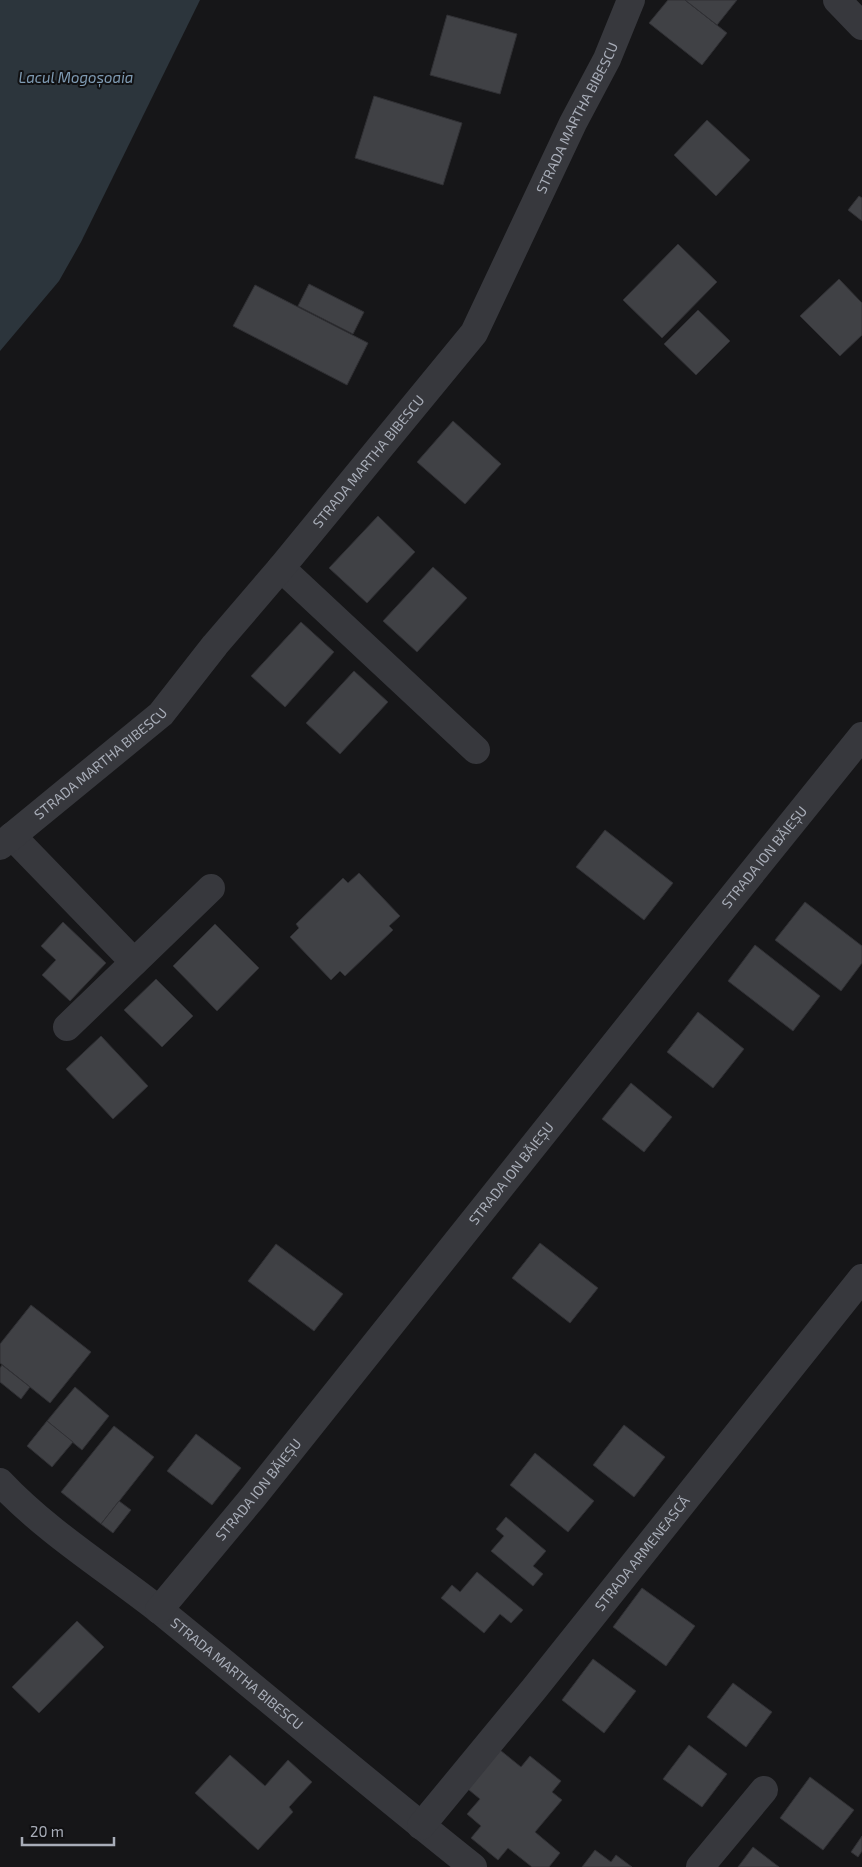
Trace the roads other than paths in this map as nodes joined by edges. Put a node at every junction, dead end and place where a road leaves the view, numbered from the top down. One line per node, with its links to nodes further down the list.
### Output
1 (631, 0): 4 (street, STRADA MARTHA BIBESCU)
2 (837, 0): 3 (street)
3 (862, 26)
4 (281, 568): 6 (street); 7 (street, STRADA MARTHA BIBESCU)
5 (862, 736): 13 (street, STRADA ION BĂIEȘU)
6 (476, 750)
7 (6, 841): 9 (street)
8 (211, 888): 9 (street)
9 (134, 962): 10 (street)
10 (67, 1026)
11 (862, 1278): 15 (street, STRADA ARMENEASCĂ)
12 (0, 1482): 13 (street, STRADA MARTHA BIBESCU)
13 (158, 1610): 15 (street, STRADA MARTHA BIBESCU)
14 (764, 1790): 17 (street)
15 (421, 1826): 16 (street, STRADA MARTHA BIBESCU)
16 (473, 1867)
17 (700, 1867)

